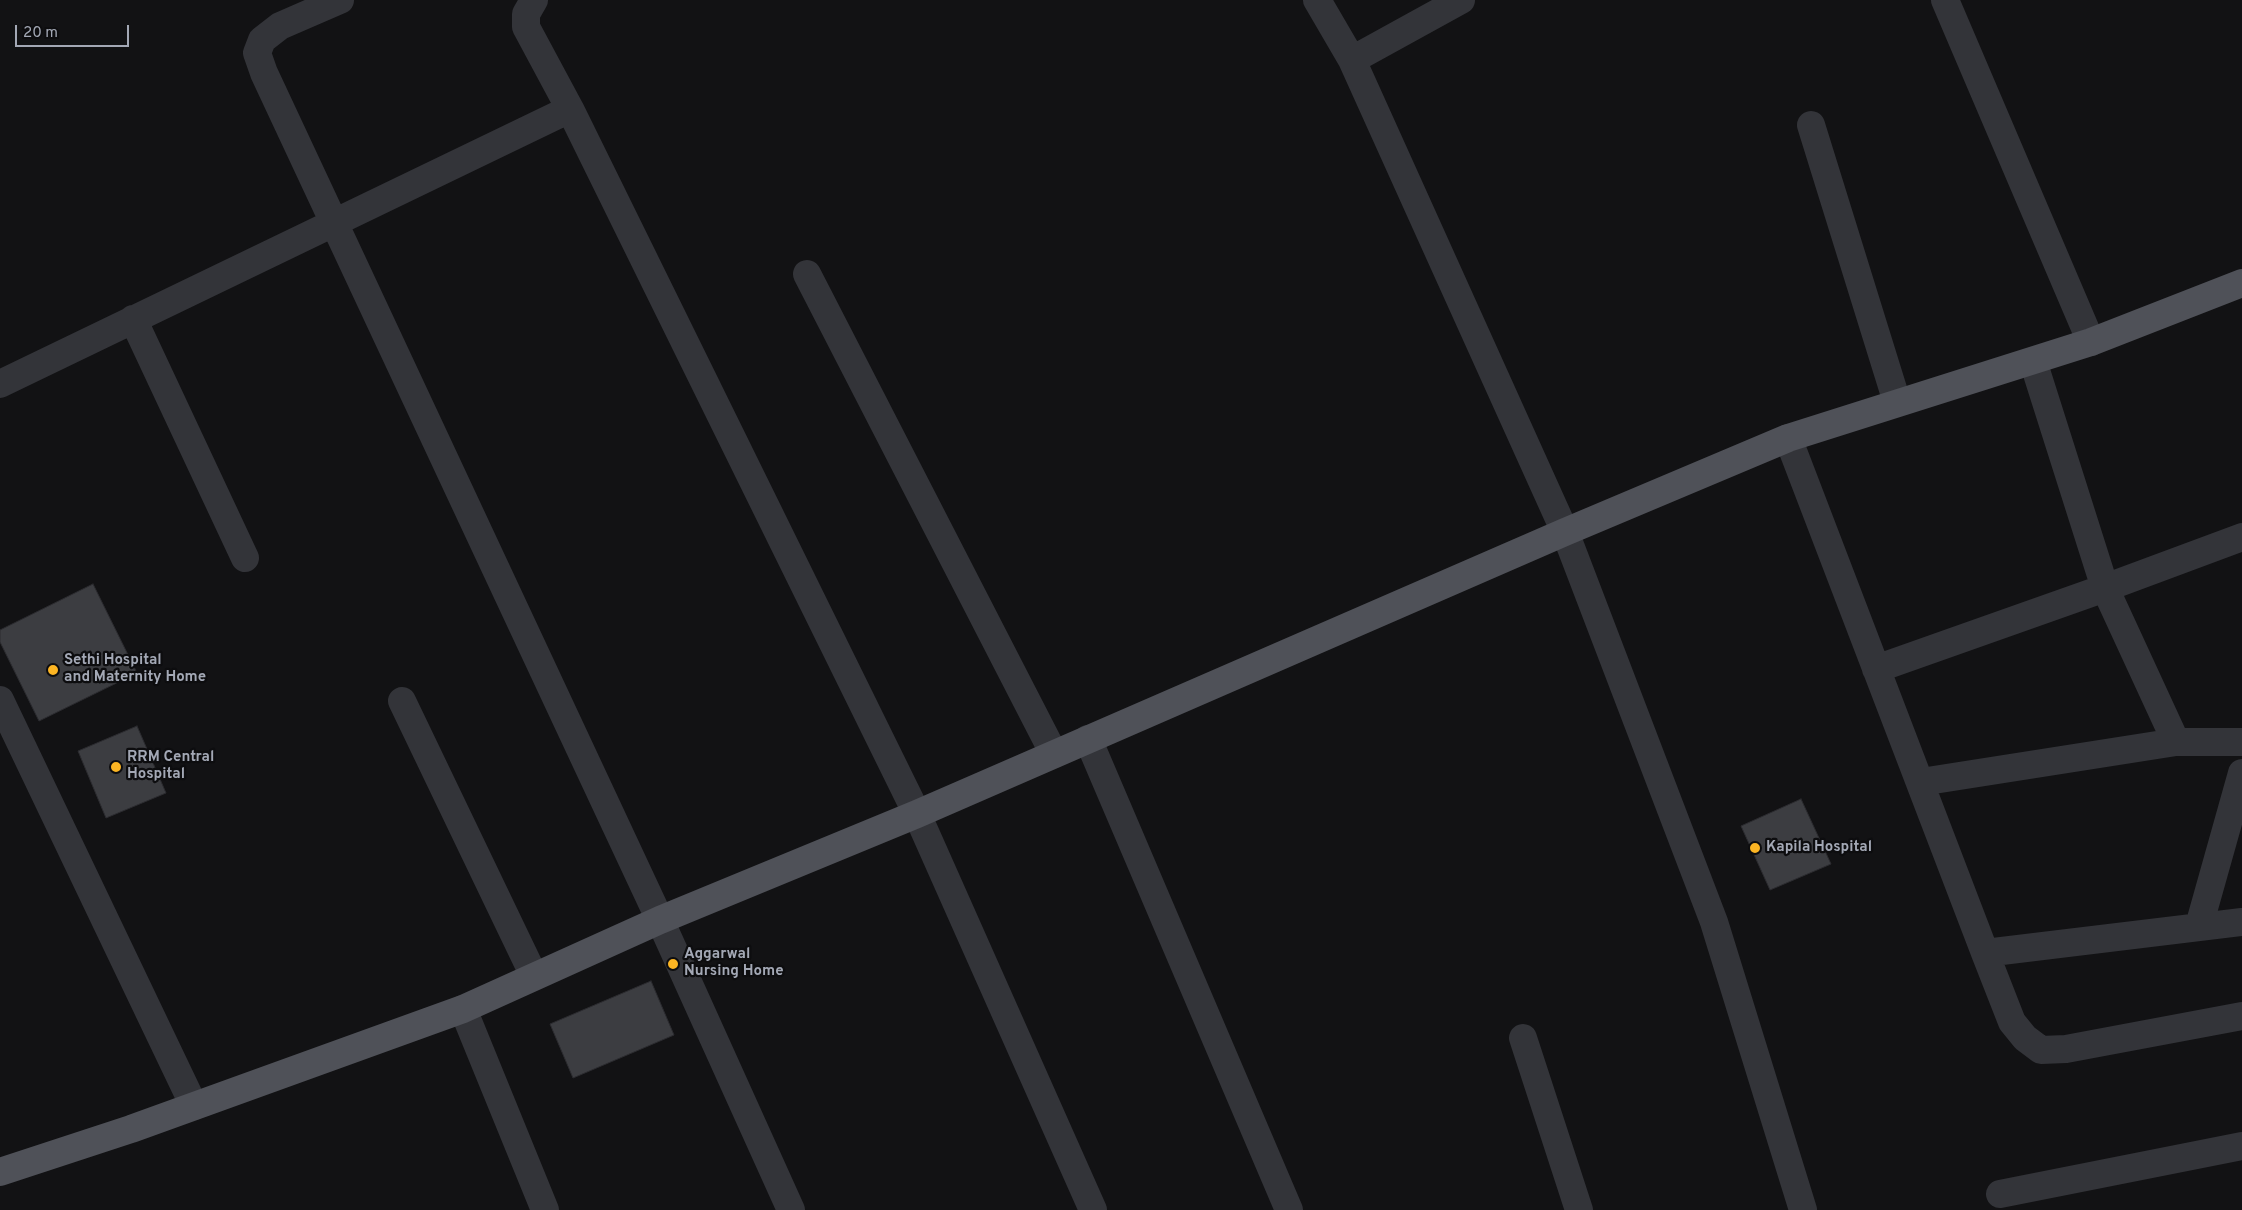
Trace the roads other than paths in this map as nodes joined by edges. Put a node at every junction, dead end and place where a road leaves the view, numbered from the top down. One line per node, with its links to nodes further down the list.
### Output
1 (340, 0): 9 (street)
2 (534, 0): 7 (street)
3 (1317, 0): 6 (street)
4 (1460, 0): 6 (street)
5 (1945, 0): 13 (street)
6 (1352, 60): 18 (street)
7 (570, 109): 9 (street); 31 (street)
8 (1811, 125): 16 (street)
9 (333, 223): 12 (street); 32 (street)
10 (807, 274): 28 (street)
11 (2242, 283): 13 (main road)
12 (133, 319): 15 (street); 20 (street)
13 (2091, 342): 14 (main road)
14 (2033, 360): 16 (main road); 21 (street)
15 (0, 384)
16 (1897, 402): 17 (main road)
17 (1788, 438): 18 (main road); 22 (street)
18 (1565, 532): 25 (main road); 49 (street)
19 (2242, 537): 21 (street)
20 (245, 558)
21 (2105, 588): 22 (street); 26 (street)
22 (1876, 669): 30 (street)
23 (0, 700): 40 (street)
24 (402, 701): 36 (street)
25 (1088, 739): 28 (main road); 47 (street)
26 (2176, 742): 27 (street); 30 (street)
27 (2242, 742)
28 (1054, 754): 31 (main road)
29 (2242, 773): 34 (street)
30 (1921, 782): 35 (street)
31 (917, 814): 32 (main road); 46 (street)
32 (660, 920): 36 (main road); 45 (street)
33 (2242, 922): 34 (street)
34 (2199, 926): 35 (street)
35 (1985, 954): 38 (street)
36 (534, 976): 37 (main road)
37 (463, 1009): 40 (main road); 44 (street)
38 (2242, 1016)
39 (1523, 1038): 48 (street)
40 (194, 1106): 42 (main road)
41 (2242, 1146): 43 (street)
42 (0, 1172)
43 (2000, 1194)
44 (545, 1210)
45 (791, 1210)
46 (1093, 1210)
47 (1289, 1210)
48 (1579, 1210)
49 (1803, 1210)

